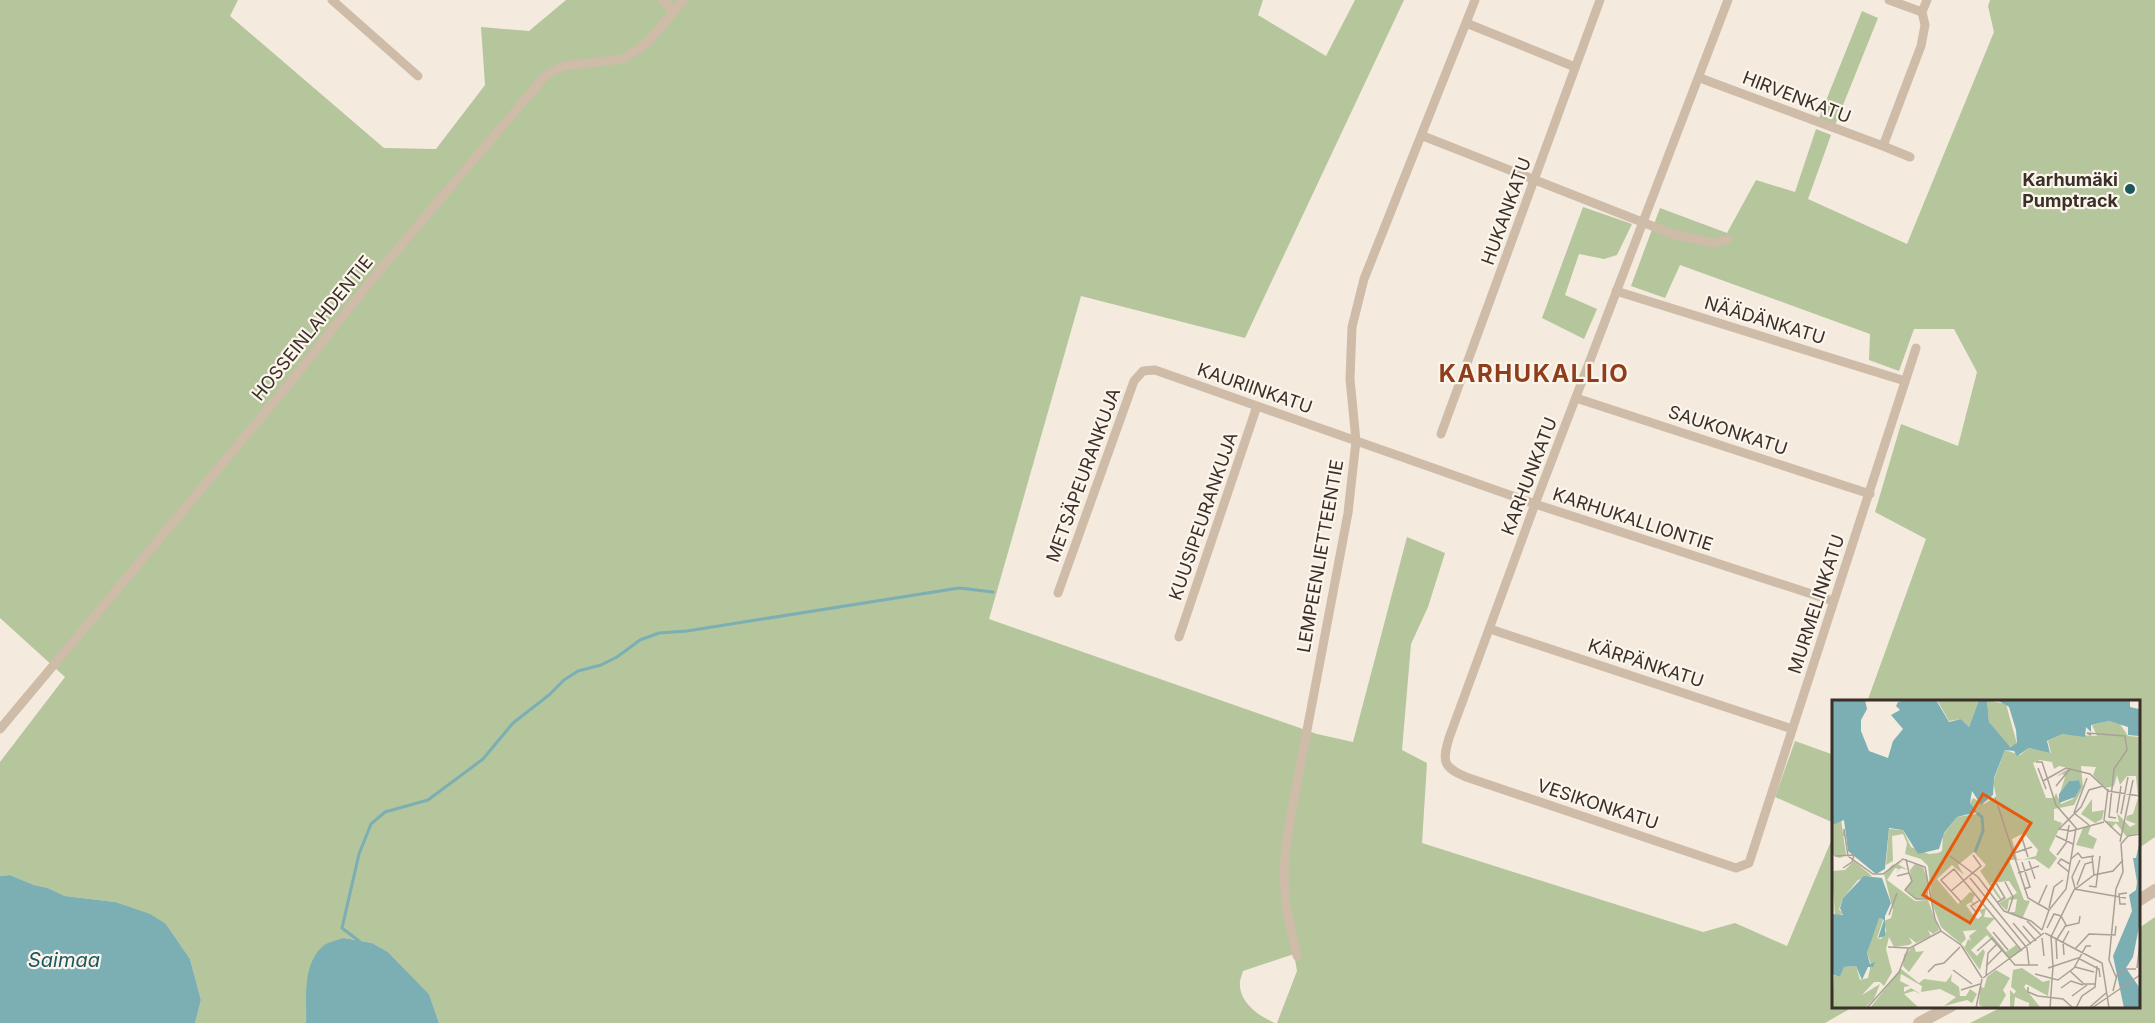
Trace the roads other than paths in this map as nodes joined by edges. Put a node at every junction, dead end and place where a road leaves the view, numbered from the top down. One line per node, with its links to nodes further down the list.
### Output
1 (332, 0): 13 (street)
2 (662, 0): 9 (street)
3 (684, 0): 9 (street, HOSSEINLAHDENTIE)
4 (1475, 0): 11 (street, LEMPEENLIETTEENTIE)
5 (1600, 0): 12 (street, HUKANKATU)
6 (1728, 0): 14 (street, KARHUNKATU)
7 (1889, 0): 10 (street)
8 (1927, 0): 10 (street)
9 (675, 10): 35 (street, HOSSEINLAHDENTIE)
10 (1922, 12): 16 (street)
11 (1466, 23): 12 (street); 15 (street, LEMPEENLIETTEENTIE)
12 (1575, 67): 18 (street, HUKANKATU)
13 (418, 76)
14 (1700, 78): 16 (street, HIRVENKATU); 19 (street, KARHUNKATU)
15 (1422, 136): 18 (street); 28 (street, LEMPEENLIETTEENTIE)
16 (1882, 146): 17 (street, HIRVENKATU)
17 (1910, 158)
18 (1535, 179): 19 (street); 27 (street, HUKANKATU)
19 (1643, 221): 20 (street); 21 (street, KARHUNKATU)
20 (1728, 240)
21 (1616, 291): 24 (street, NÄÄDÄNKATU); 25 (street, KARHUNKATU)
22 (1916, 348): 24 (street, MURMELINKATU)
23 (1143, 371): 26 (street, KAURIINKATU); 31 (street, METSÄPEURANKUJA)
24 (1905, 381): 29 (street, MURMELINKATU)
25 (1576, 398): 29 (street, SAUKONKATU); 30 (street, KARHUNKATU)
26 (1257, 406): 28 (street, KAURIINKATU); 34 (street, KUUSIPEURANKUJA)
27 (1441, 434)
28 (1356, 441): 30 (street, KARHUKALLIONTIE); 41 (street, LEMPEENLIETTEENTIE)
29 (1870, 494): 32 (street, MURMELINKATU)
30 (1535, 504): 32 (street, KARHUKALLIONTIE); 33 (street, KARHUNKATU)
31 (1058, 593)
32 (1833, 601): 36 (street, MURMELINKATU)
33 (1490, 629): 36 (street, KÄRPÄNKATU); 37 (street, KARHUNKATU)
34 (1179, 637)
35 (0, 729)
36 (1792, 729): 38 (street, MURMELINKATU)
37 (1445, 763): 38 (street, VESIKONKATU)
38 (1743, 867)
39 (2155, 890): 40 (street)
40 (2140, 900)
41 (1297, 956)
42 (1947, 1008): 43 (street)
43 (1919, 1023)

